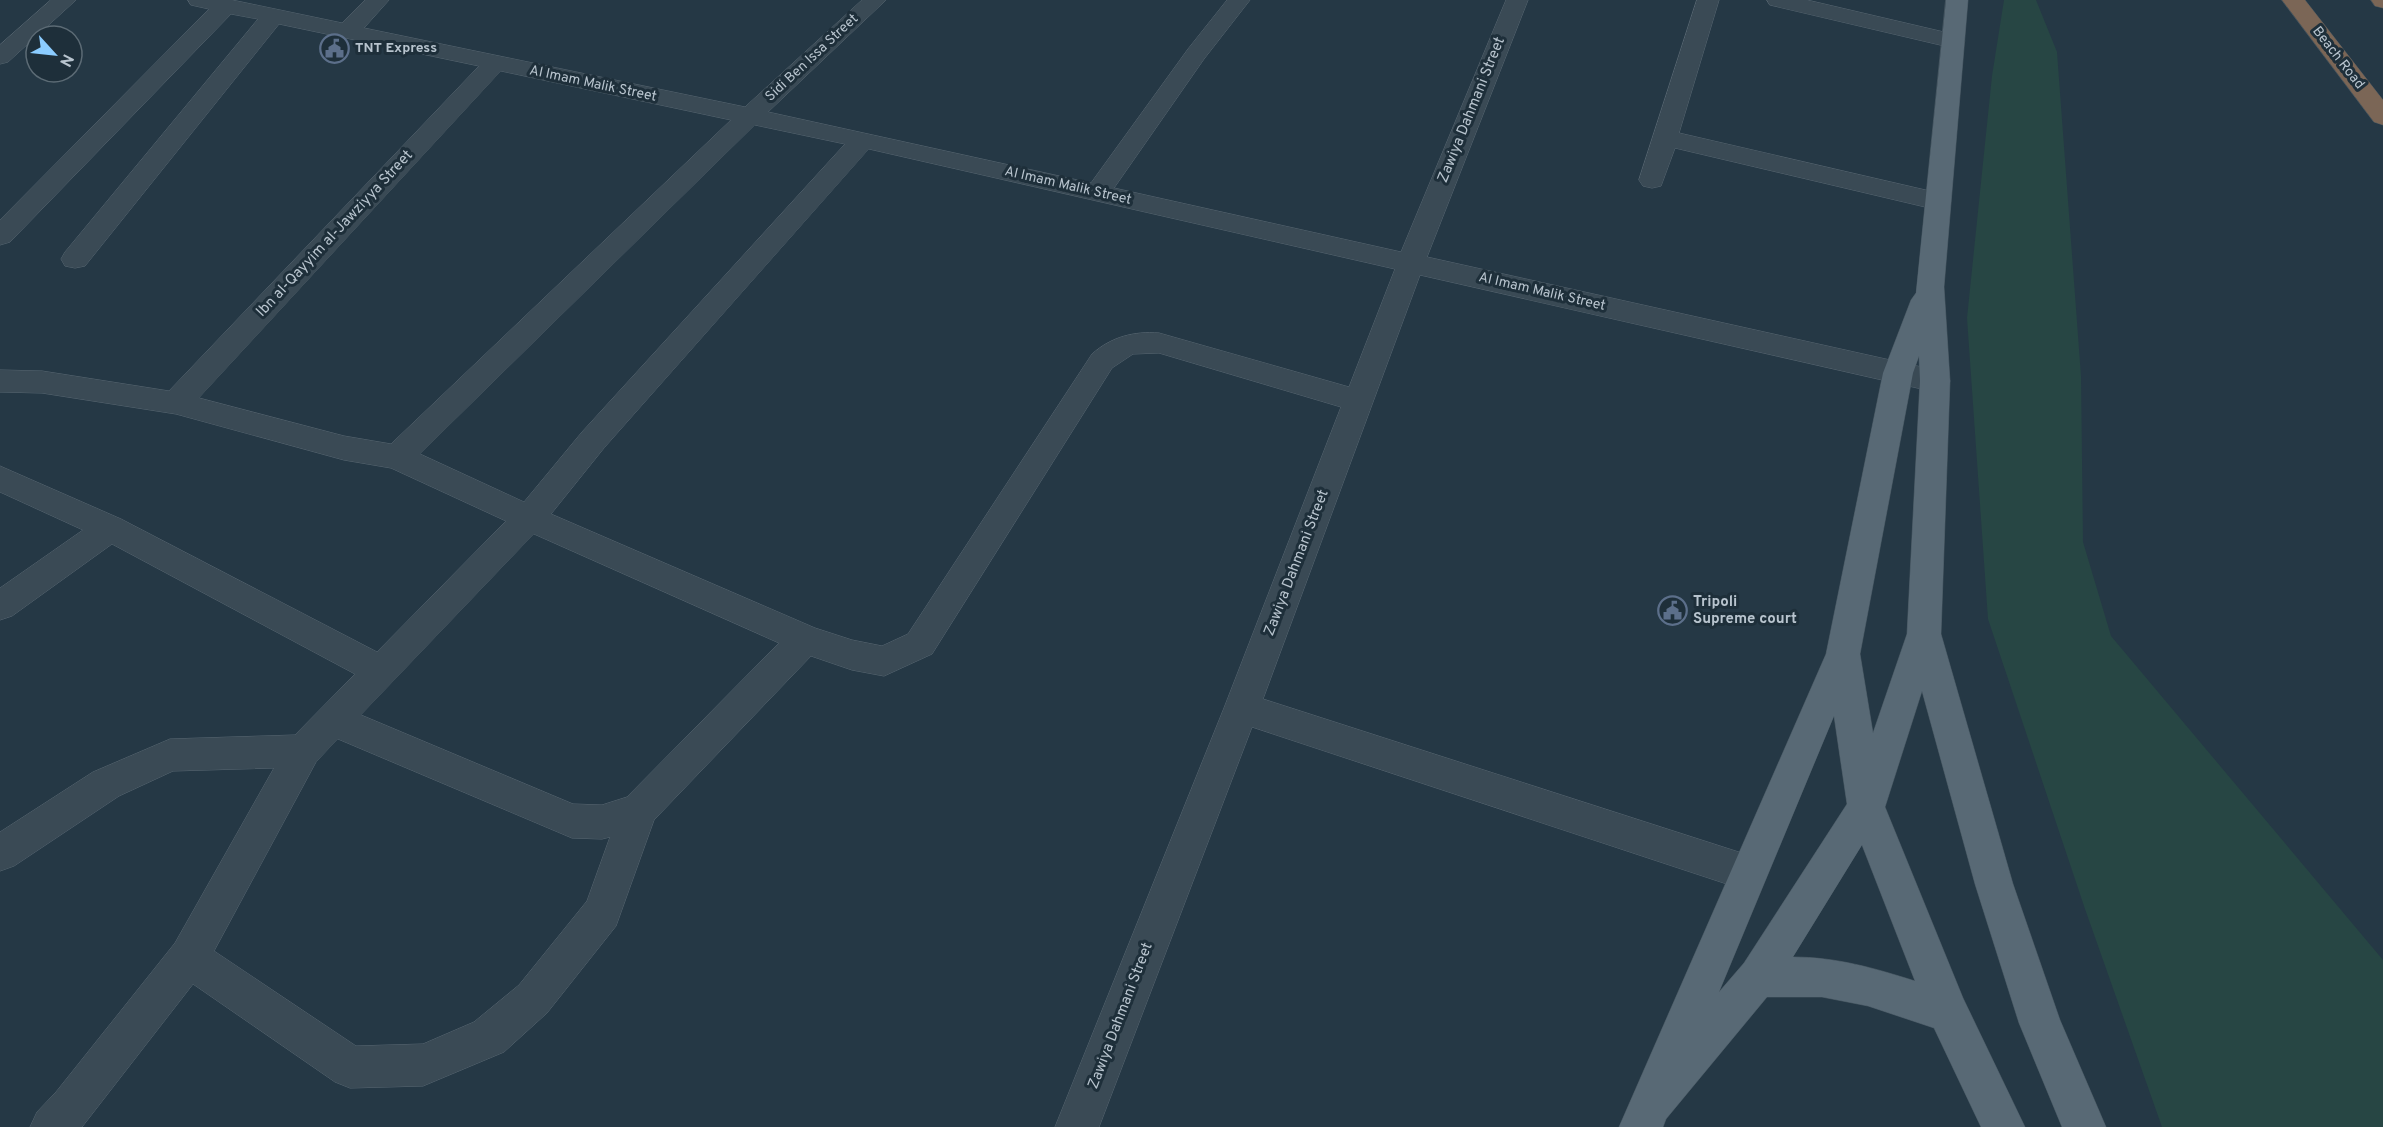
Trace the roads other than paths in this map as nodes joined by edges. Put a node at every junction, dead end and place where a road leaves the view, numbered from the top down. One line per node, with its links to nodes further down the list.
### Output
1 (65, 0): 15 (street)
2 (199, 0): 11 (street, Al Imam Malik Street)
3 (378, 0): 13 (street)
4 (875, 0): 17 (street, Sidi Ben Issa Street)
5 (1239, 0): 22 (street)
6 (1517, 0): 26 (street, Zawiya Dahmani Street)
7 (1708, 0): 19 (street)
8 (1778, 0): 14 (street)
9 (1957, 0): 14 (main road)
10 (2292, 0): 18 (highway, Beach Road)
11 (225, 6): 12 (street, Al Imam Malik Street); 24 (street)
12 (273, 16): 13 (street, Al Imam Malik Street); 25 (street)
13 (347, 32): 16 (street, Al Imam Malik Street)
14 (1953, 40): 23 (main road)
15 (0, 57)
16 (494, 64): 17 (street, Al Imam Malik Street); 32 (street, Ibn al-Qayyim al-Jawziyya Street)
17 (749, 117): 20 (street, Al Imam Malik Street); 33 (street, Sidi Ben Issa Street)
18 (2383, 117)
19 (1667, 138): 21 (street); 23 (street)
20 (863, 140): 22 (street, Al Imam Malik Street); 35 (street)
21 (1652, 180)
22 (1098, 192): 26 (street, Al Imam Malik Street)
23 (1938, 201): 27 (main road)
24 (0, 236)
25 (75, 259)
26 (1411, 262): 28 (street, Al Imam Malik Street); 31 (street, Zawiya Dahmani Street)
27 (1930, 287): 28 (main road); 30 (main road)
28 (1898, 373): 30 (street, Al Imam Malik Street); 40 (main road)
29 (0, 381): 32 (street)
30 (1935, 381): 38 (main road)
31 (1358, 401): 39 (street); 42 (street, Zawiya Dahmani Street)
32 (176, 403): 33 (street)
33 (397, 457): 35 (street)
34 (0, 478): 36 (street)
35 (529, 519): 39 (street); 41 (street)
36 (110, 528): 37 (street); 41 (street)
37 (0, 606)
38 (1924, 634): 45 (main road); 56 (main road)
39 (805, 639): 46 (street)
40 (1843, 654): 45 (main road); 48 (main road)
41 (381, 671): 43 (street)
42 (1242, 708): 48 (street); 54 (street, Zawiya Dahmani Street)
43 (333, 720): 44 (street); 46 (street)
44 (303, 751): 47 (street); 49 (street)
45 (1866, 807): 50 (main road); 51 (main road)
46 (639, 810): 49 (street)
47 (0, 853)
48 (1748, 873): 52 (main road)
49 (189, 957): 53 (street)
50 (1758, 977): 51 (main road); 52 (main road)
51 (1948, 1012): 55 (main road)
52 (1647, 1115)
53 (52, 1127)
54 (1077, 1127)
55 (2003, 1127)
56 (2084, 1127)

